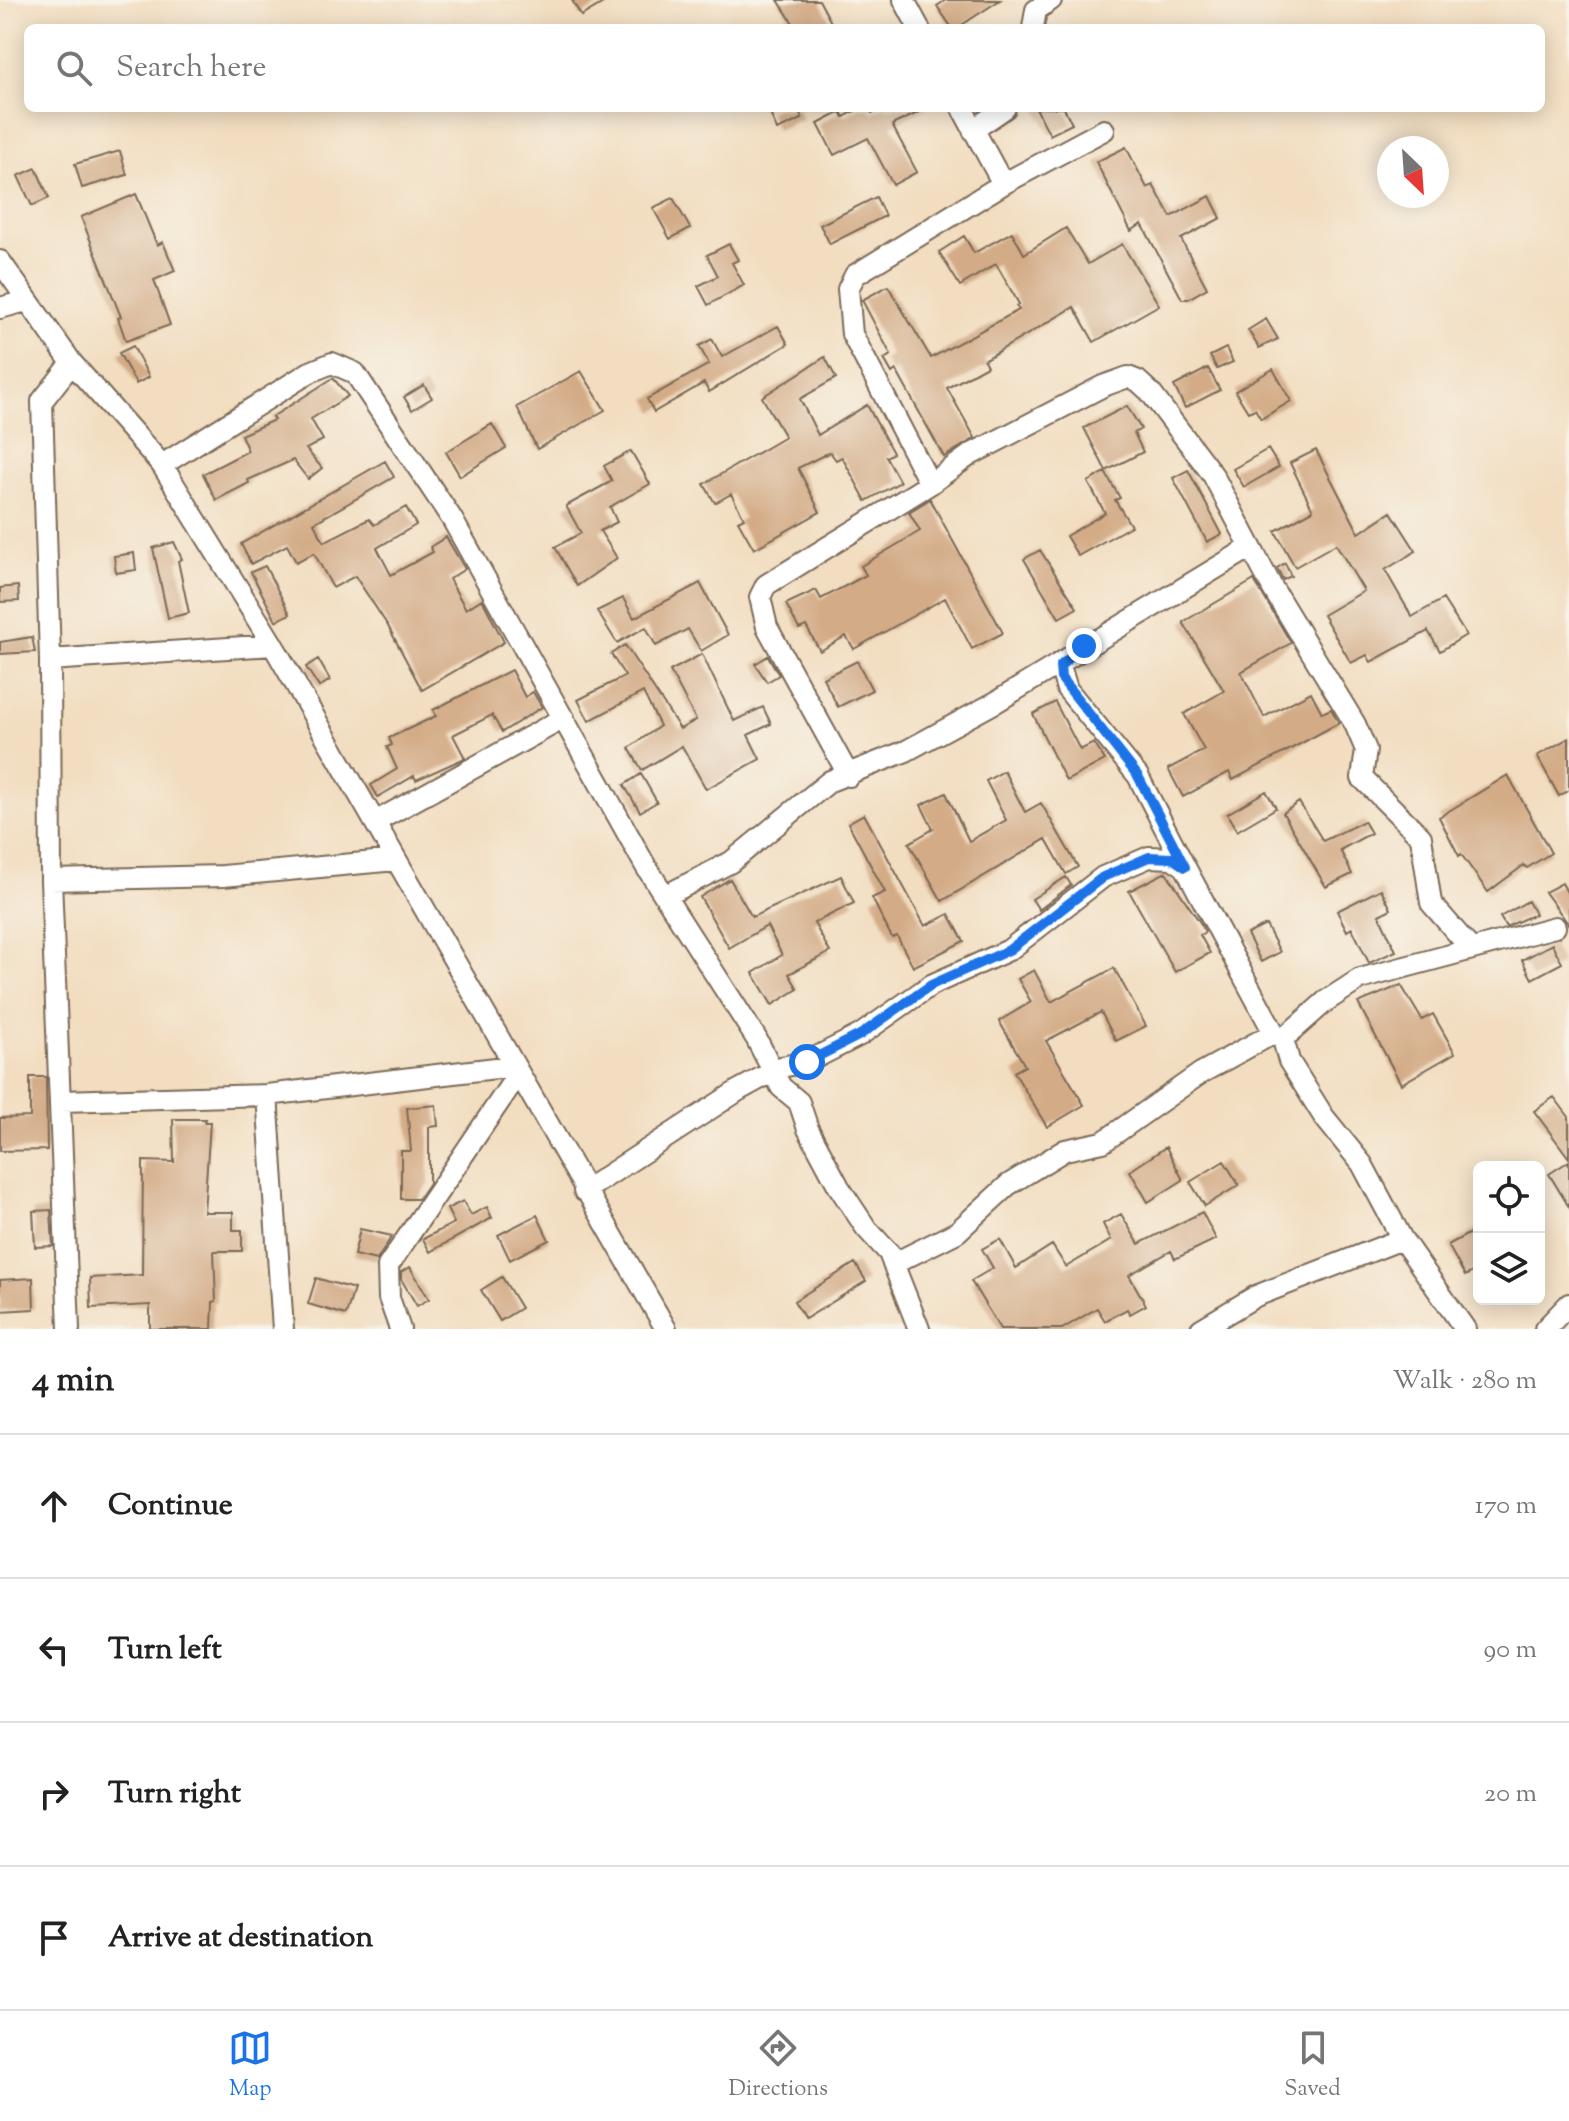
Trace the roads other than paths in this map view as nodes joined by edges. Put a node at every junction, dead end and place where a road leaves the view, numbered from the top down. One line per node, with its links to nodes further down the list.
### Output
1 (904, 0): 3 (street)
2 (1051, 0): 4 (street)
3 (917, 24)
4 (1034, 24)
5 (964, 112): 7 (street)
6 (999, 112): 7 (street)
7 (973, 130): 9 (street)
8 (1104, 130): 9 (street)
9 (1003, 184): 15 (street)
10 (0, 261): 11 (street)
11 (26, 301): 12 (street); 13 (street)
12 (0, 308)
13 (72, 363): 14 (street); 18 (street)
14 (162, 465): 17 (street); 20 (street)
15 (930, 484): 16 (street); 21 (street)
16 (1251, 547): 19 (street); 28 (street)
17 (273, 645): 18 (street); 22 (street)
18 (50, 660): 25 (street)
19 (1060, 666): 21 (street); 24 (street)
20 (564, 718): 22 (street); 26 (street)
21 (849, 776): 26 (street)
22 (375, 822): 23 (street)
23 (396, 860): 25 (street); 30 (street)
24 (1185, 867): 29 (street); 31 (street)
25 (51, 880): 33 (street)
26 (665, 896): 31 (street)
27 (1555, 927): 28 (street)
28 (1471, 949): 29 (street)
29 (1278, 1036): 35 (street); 36 (street)
30 (516, 1070): 32 (street); 34 (street); 40 (street)
31 (773, 1072): 34 (street); 36 (street)
32 (267, 1095): 33 (street); 39 (street)
33 (62, 1101): 38 (street)
34 (584, 1191): 41 (street)
35 (1402, 1239): 43 (street); 44 (street)
36 (893, 1264): 42 (street)
37 (1569, 1304): 45 (street)
38 (69, 1329)
39 (283, 1329)
40 (400, 1329)
41 (666, 1329)
42 (919, 1329)
43 (1201, 1329)
44 (1465, 1329)
45 (1545, 1329)

